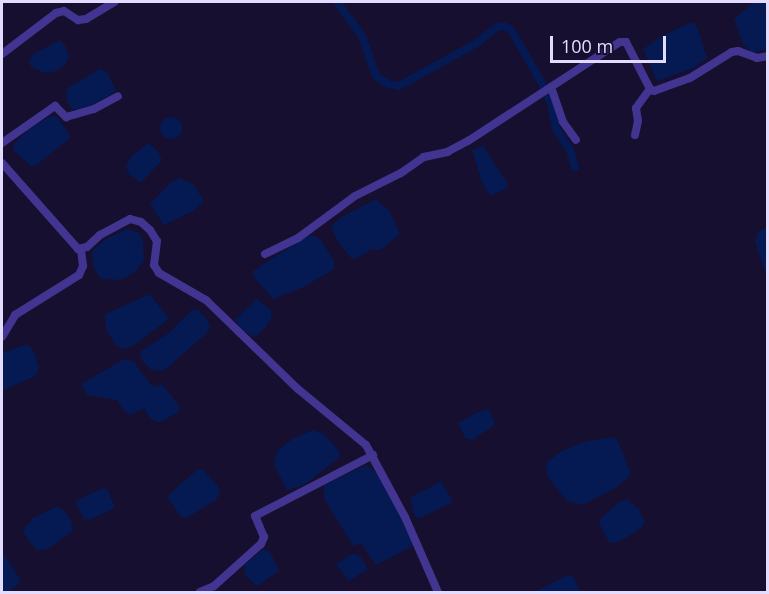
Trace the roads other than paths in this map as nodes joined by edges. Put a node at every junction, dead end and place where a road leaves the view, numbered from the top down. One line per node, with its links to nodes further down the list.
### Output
1 (114, 2): 2 (street)
2 (2, 54)
3 (768, 56): 5 (street)
4 (550, 88): 5 (street); 8 (street); 12 (street)
5 (650, 89): 7 (street)
6 (118, 96): 9 (street)
7 (635, 135)
8 (576, 140)
9 (2, 143)
10 (2, 163): 11 (street)
11 (81, 250): 13 (street); 14 (street)
12 (265, 254)
13 (2, 337)
14 (373, 455): 15 (street); 16 (street)
15 (200, 592)
16 (438, 592)

